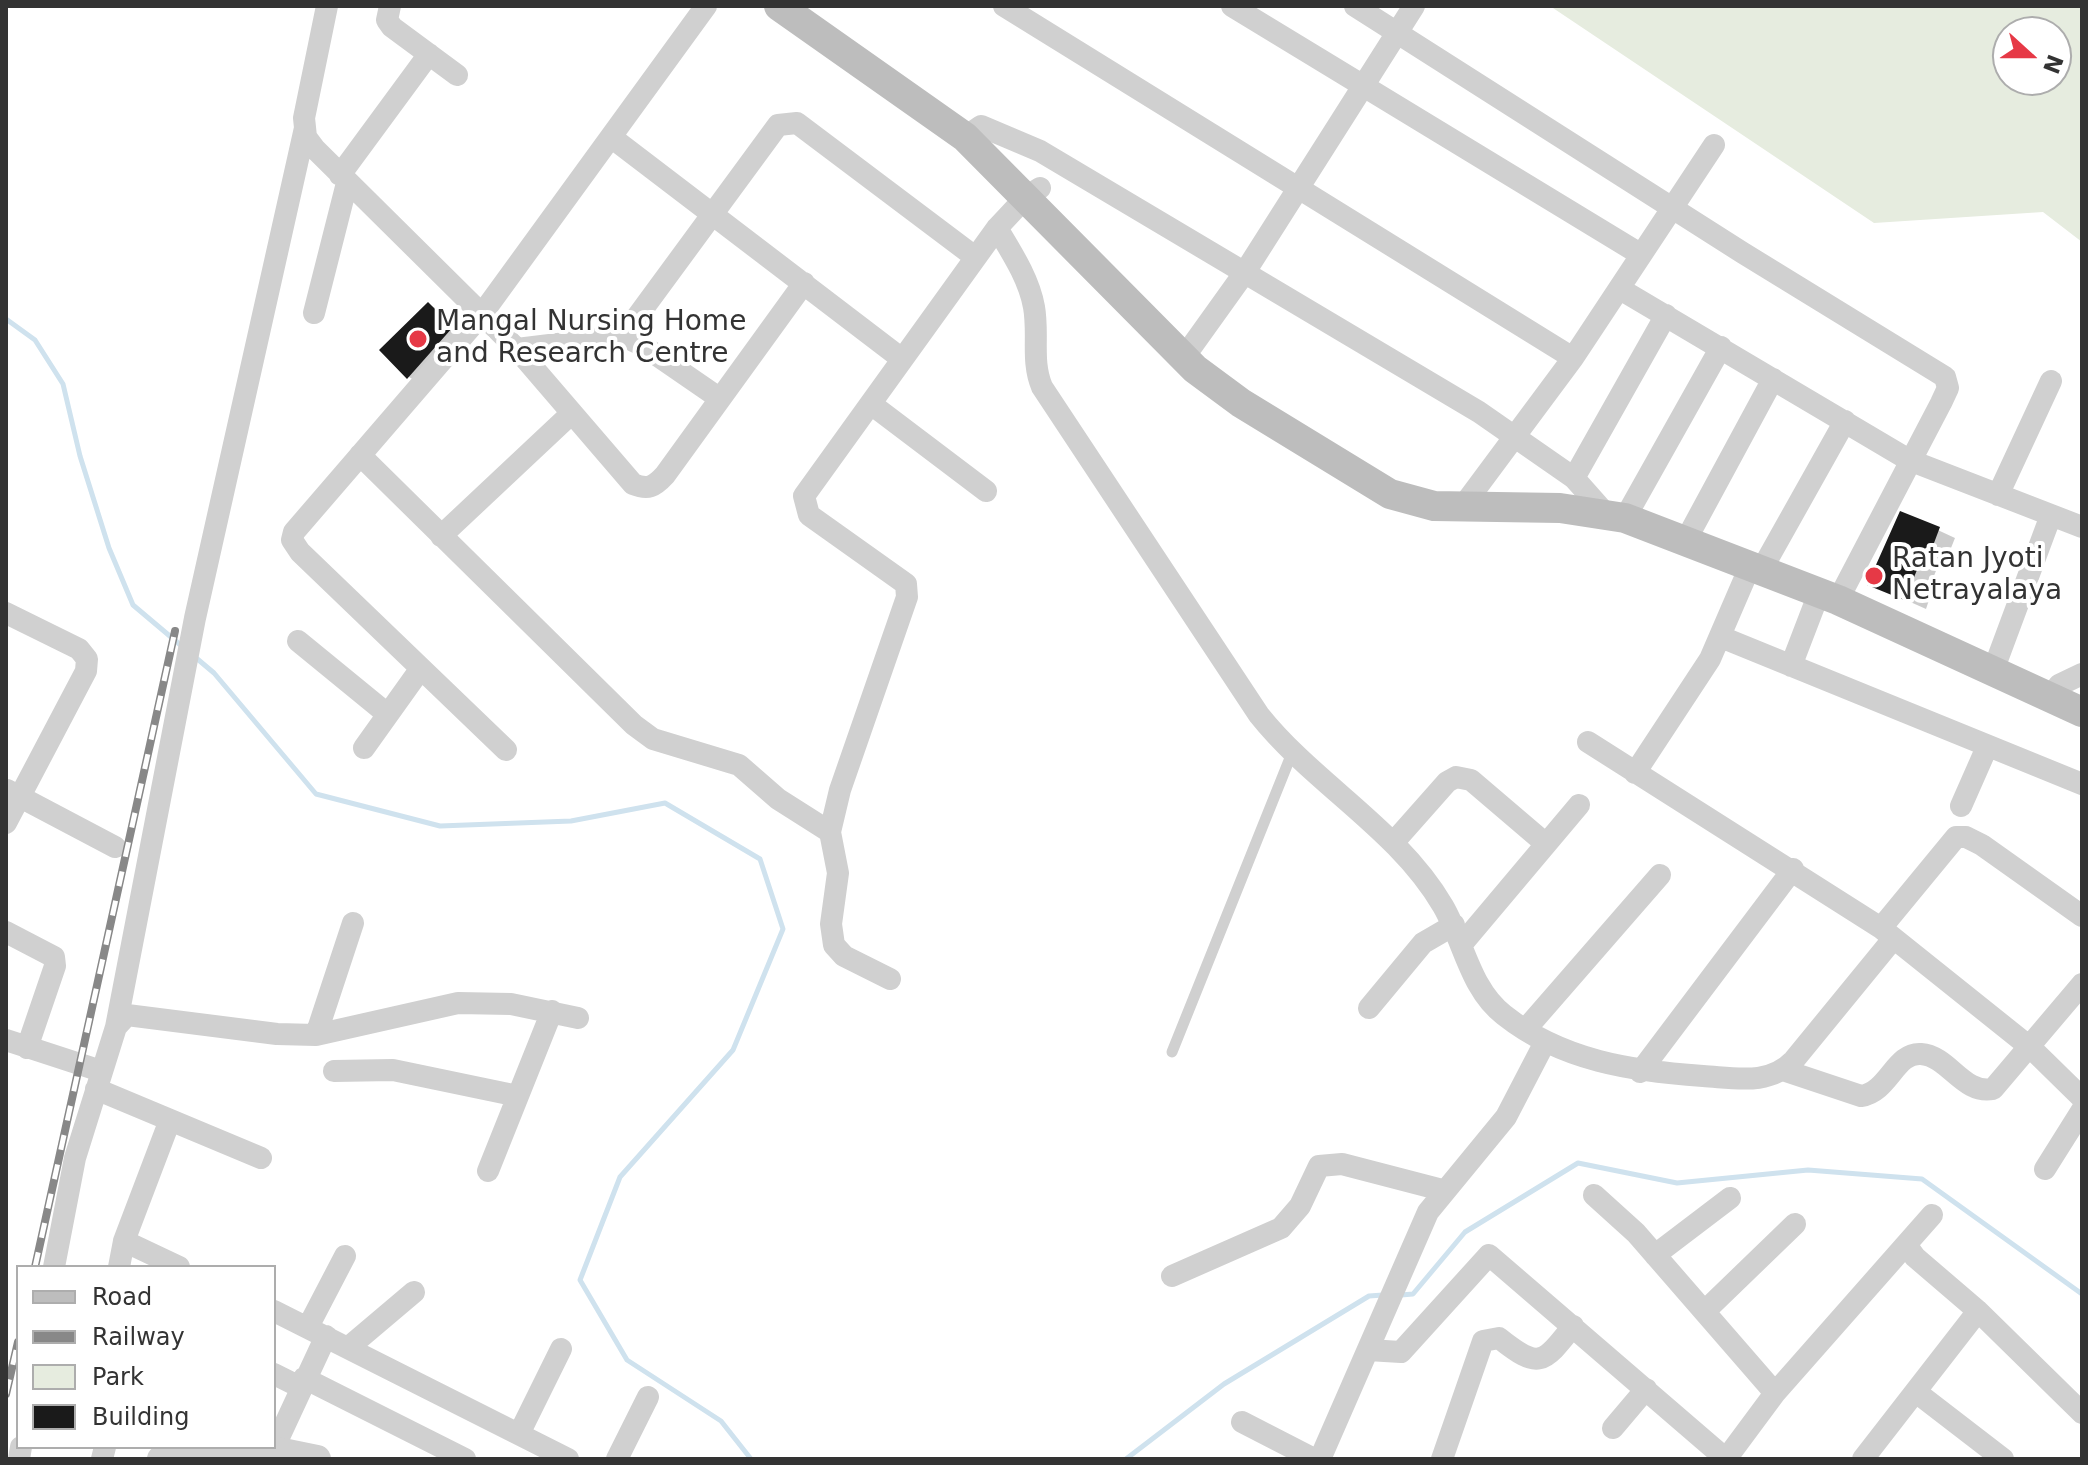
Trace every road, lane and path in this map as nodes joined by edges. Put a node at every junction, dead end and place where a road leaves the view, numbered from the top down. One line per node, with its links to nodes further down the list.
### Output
1 (327, 6): 14 (street)
2 (390, 6): 11 (street)
3 (706, 6): 16 (street)
4 (779, 6): 15 (main road)
5 (812, 6): 15 (main road)
6 (1004, 6): 19 (street)
7 (1232, 6): 13 (street)
8 (1355, 6): 10 (street)
9 (1414, 6): 10 (street)
10 (1397, 32): 13 (street); 21 (street)
11 (429, 54): 12 (street); 18 (street)
12 (457, 75)
13 (1360, 87): 19 (street); 24 (street)
14 (305, 128): 18 (street); 95 (street)
15 (973, 132): 20 (main road); 26 (street)
16 (611, 137): 22 (street); 30 (street)
17 (1714, 145): 21 (street)
18 (344, 179): 29 (street); 30 (street)
19 (1297, 187): 26 (street); 36 (street)
20 (1033, 193): 23 (street); 35 (main road)
21 (1672, 208): 24 (street); 46 (street)
22 (713, 214): 25 (street); 27 (street); 32 (street)
23 (997, 228): 25 (street); 72 (street)
24 (1640, 254): 28 (street)
25 (975, 257): 37 (street)
26 (1245, 272): 35 (street); 44 (street)
27 (804, 283): 37 (street); 40 (street)
28 (1620, 289): 31 (street); 36 (street)
29 (314, 313)
30 (482, 314): 34 (street); 45 (street)
31 (1666, 315): 33 (street); 47 (street)
32 (623, 336): 34 (street); 40 (street)
33 (1721, 347): 38 (street); 52 (street)
34 (517, 349): 42 (street)
35 (1186, 351): 50 (main road)
36 (1573, 358): 44 (street)
37 (902, 359): 41 (street)
38 (1773, 379): 43 (street); 55 (street)
39 (2051, 381): 49 (street)
40 (719, 398): 42 (street)
41 (871, 404): 48 (street); 79 (street)
42 (572, 413): 54 (street)
43 (1845, 421): 46 (street); 56 (street)
44 (1513, 436): 47 (street); 50 (street)
45 (360, 455): 54 (street); 62 (street)
46 (1909, 460): 49 (street); 57 (street)
47 (1574, 478): 52 (street)
48 (986, 491)
49 (1998, 495): 51 (street)
50 (1463, 506): 52 (main road)
51 (2051, 515): 53 (street); 63 (street)
52 (1615, 516): 55 (main road)
53 (2082, 527)
54 (441, 536): 79 (street)
55 (1686, 540): 56 (main road)
56 (1756, 566): 57 (main road); 59 (street)
57 (1828, 596): 61 (street); 63 (main road)
58 (6, 613): 75 (street)
59 (1721, 637): 61 (street); 73 (street)
60 (298, 641): 67 (street)
61 (1791, 666): 69 (street)
62 (419, 671): 67 (street); 71 (street)
63 (1993, 671): 65 (main road)
64 (2082, 674): 65 (street)
65 (2050, 697): 66 (main road)
66 (2082, 712)
67 (386, 713): 70 (street)
68 (1588, 742): 73 (street)
69 (1987, 747): 74 (street); 77 (street)
70 (364, 748)
71 (506, 750)
72 (1292, 753): 80 (street); 101 (lane)
73 (1635, 773): 83 (street)
74 (2082, 784)
75 (12, 793): 78 (street); 82 (street)
76 (1579, 805): 81 (street)
77 (1961, 806)
78 (6, 823)
79 (830, 832): 90 (street)
80 (1393, 843): 81 (street); 89 (street)
81 (1546, 844): 89 (street)
82 (115, 847)
83 (1793, 869): 88 (street); 104 (street)
84 (1660, 875): 96 (street)
85 (2082, 916): 88 (street)
86 (353, 923): 97 (street)
87 (6, 932): 99 (street)
88 (1887, 934): 100 (street); 102 (street)
89 (1458, 935): 92 (street); 96 (street)
90 (890, 979)
91 (2082, 984): 100 (street)
92 (1369, 1008)
93 (552, 1011): 94 (street); 97 (street); 106 (street)
94 (578, 1018)
95 (116, 1027): 97 (street); 105 (street)
96 (1525, 1030): 98 (street)
97 (316, 1035)
98 (1545, 1042): 104 (street); 113 (street)
99 (16, 1044): 105 (street)
100 (2031, 1048): 102 (street); 107 (street)
101 (1172, 1052)
102 (1783, 1070): 104 (street)
103 (334, 1071): 106 (street)
104 (1640, 1072)
105 (98, 1080): 109 (street); 122 (street)
106 (518, 1096): 112 (street)
107 (2082, 1098)
108 (2082, 1110): 111 (street)
109 (170, 1120): 110 (street); 118 (street)
110 (261, 1158)
111 (2045, 1169)
112 (488, 1171)
113 (1442, 1190): 125 (street); 134 (street)
114 (1594, 1195): 120 (street)
115 (1730, 1198): 120 (street)
116 (1932, 1215): 119 (street)
117 (1795, 1224): 127 (street)
118 (124, 1241): 123 (street); 124 (street)
119 (1907, 1246): 128 (street); 139 (street)
120 (1655, 1255): 127 (street)
121 (345, 1256): 131 (street)
122 (54, 1265)
123 (119, 1265)
124 (175, 1265)
125 (1172, 1276)
126 (414, 1292): 132 (street)
127 (1705, 1311): 139 (street)
128 (1978, 1311): 138 (street); 141 (street)
129 (276, 1312): 131 (street)
130 (1573, 1326): 134 (street); 137 (street); 153 (street)
131 (317, 1331): 132 (street); 136 (street)
132 (349, 1347): 144 (street)
133 (561, 1349): 144 (street)
134 (1368, 1350): 152 (street)
135 (276, 1375): 136 (street)
136 (302, 1383): 145 (street); 149 (street)
137 (1646, 1389): 143 (street); 154 (street)
138 (1916, 1392): 155 (street); 156 (street)
139 (1775, 1393): 154 (street)
140 (648, 1397): 151 (street)
141 (2082, 1413)
142 (1242, 1422): 152 (street)
143 (1613, 1428)
144 (519, 1434): 150 (street)
145 (276, 1439): 148 (street)
146 (219, 1449): 147 (street)
147 (162, 1459)
148 (317, 1459)
149 (465, 1459)
150 (568, 1459)
151 (617, 1459)
152 (1317, 1459)
153 (1442, 1459)
154 (1726, 1459)
155 (1863, 1459)
156 (2003, 1459)

